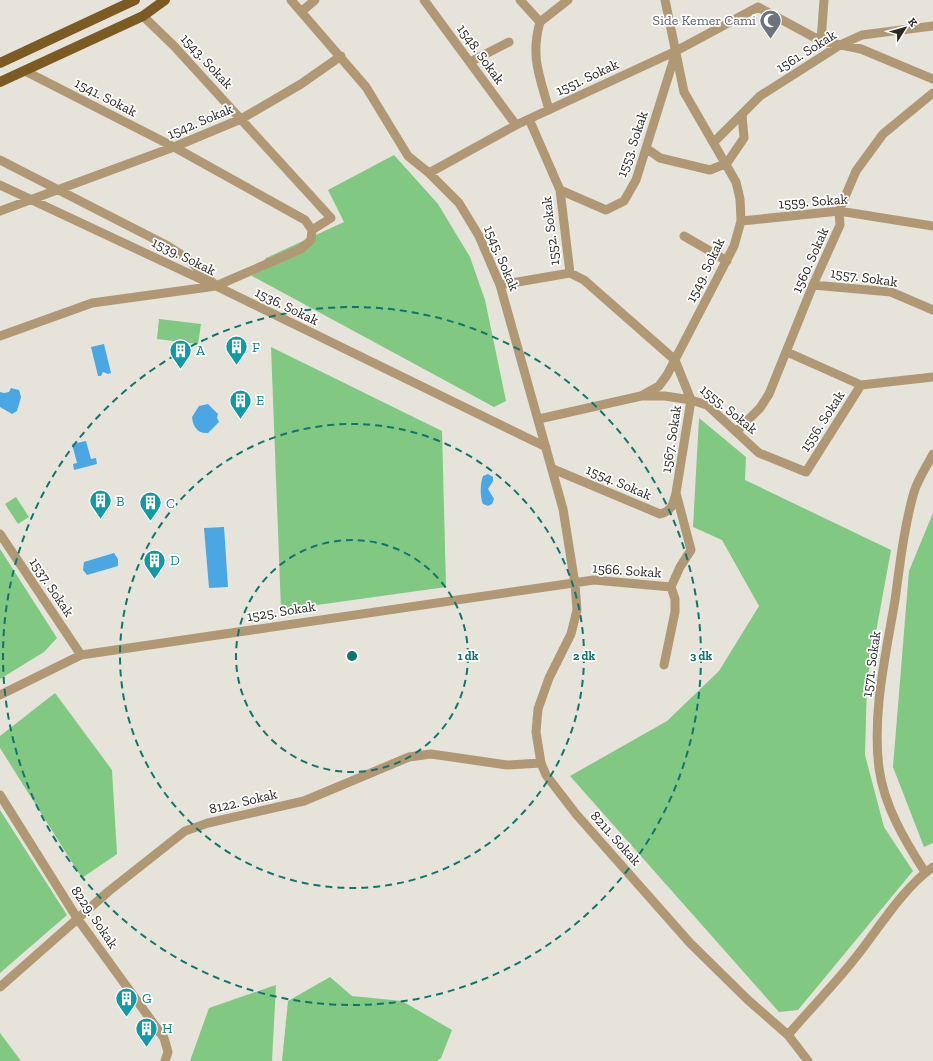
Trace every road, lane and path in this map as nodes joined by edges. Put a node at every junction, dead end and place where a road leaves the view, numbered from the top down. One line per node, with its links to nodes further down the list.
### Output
1 (135, 0): 21 (main road)
2 (165, 0): 12 (main road)
3 (291, 0): 11 (street, 1545. Sokak)
4 (315, 0): 11 (street)
5 (424, 0): 20 (street, 1548. Sokak)
6 (520, 0): 13 (street)
7 (568, 0): 13 (street)
8 (665, 0): 18 (street, 1549. Sokak)
9 (824, 0): 15 (street)
10 (757, 3): 15 (street); 18 (street, 1551. Sokak)
11 (301, 12): 19 (street, 1545. Sokak)
12 (143, 16): 22 (main road); 28 (street, 1543. Sokak)
13 (540, 22): 26 (street)
14 (933, 26): 17 (street, 1561. Sokak)
15 (821, 41): 17 (street)
16 (509, 42): 20 (street)
17 (840, 45): 23 (street); 27 (street, 1561. Sokak)
18 (676, 51): 26 (street, 1551. Sokak); 31 (street, 1549. Sokak); 33 (street, 1553. Sokak)
19 (341, 56): 28 (street, 1542. Sokak); 36 (street, 1545. Sokak)
20 (470, 62): 30 (street, 1548. Sokak)
21 (0, 63)
22 (25, 71): 24 (main road); 32 (street, 1541. Sokak)
23 (933, 79)
24 (0, 82)
25 (933, 93): 42 (street, 1560. Sokak)
26 (549, 110): 29 (street, 1551. Sokak)
27 (742, 115): 31 (street, 1561. Sokak); 35 (street)
28 (241, 119): 32 (street, 1542. Sokak); 45 (street, 1543. Sokak)
29 (529, 119): 30 (street, 1551. Sokak); 39 (street, 1552. Sokak)
30 (516, 125): 36 (street, 1551. Sokak)
31 (714, 142): 35 (street, 1549. Sokak)
32 (174, 147): 38 (street, 1542. Sokak); 45 (street, 1541. Sokak)
33 (646, 148): 35 (street); 39 (street, 1553. Sokak)
34 (0, 160): 38 (street, 1539. Sokak)
35 (727, 163): 43 (street, 1549. Sokak)
36 (428, 173): 49 (street, 1545. Sokak)
37 (0, 185): 40 (street, 1539. Sokak)
38 (59, 190): 40 (street, 1542. Sokak); 51 (street, 1539. Sokak)
39 (560, 190): 48 (street, 1552. Sokak)
40 (31, 200): 41 (street, 1542. Sokak); 51 (street, 1539. Sokak)
41 (0, 211)
42 (839, 211): 43 (street, 1559. Sokak); 44 (street, 1559. Sokak); 50 (street, 1560. Sokak)
43 (741, 221): 47 (street, 1549. Sokak)
44 (933, 226)
45 (312, 230): 51 (street)
46 (684, 236): 47 (street)
47 (727, 261): 55 (street, 1549. Sokak)
48 (570, 273): 49 (street, 1552. Sokak); 55 (street, 1552. Sokak)
49 (500, 284): 60 (street, 1545. Sokak)
50 (813, 285): 52 (street, 1557. Sokak); 54 (street, 1560. Sokak)
51 (216, 286): 53 (street); 62 (street, 1536. Sokak)
52 (933, 310)
53 (0, 336)
54 (787, 352): 57 (street); 61 (street, 1560. Sokak)
55 (675, 360): 58 (street, 1549. Sokak); 59 (street, 1555. Sokak)
56 (933, 377): 57 (street)
57 (861, 385): 65 (street, 1556. Sokak)
58 (641, 396): 59 (street); 60 (street, 1549. Sokak)
59 (691, 400): 61 (street, 1555. Sokak); 66 (street, 1567. Sokak)
60 (539, 419): 62 (street, 1545. Sokak)
61 (737, 431): 65 (street, 1555. Sokak)
62 (546, 448): 64 (street, 1545. Sokak)
63 (933, 454): 77 (street, 1571. Sokak)
64 (552, 469): 67 (street, 1554. Sokak); 69 (street, 1545. Sokak)
65 (806, 472)
66 (676, 493): 67 (street, 1567. Sokak); 70 (street, 1566. Sokak)
67 (672, 506)
68 (0, 534): 71 (street, 1537. Sokak)
69 (575, 584): 70 (street, 1566. Sokak); 71 (street, 1525. Sokak); 74 (street, 8211. Sokak)
70 (671, 587): 72 (street)
71 (81, 655): 73 (street, 1525. Sokak)
72 (664, 665)
73 (0, 695)
74 (541, 763): 78 (street, 8122. Sokak); 80 (street, 8211. Sokak)
75 (0, 795): 78 (street, 8229. Sokak)
76 (933, 866): 77 (street)
77 (925, 872): 80 (street)
78 (77, 918): 79 (street, 8122. Sokak); 81 (street, 8229. Sokak)
79 (0, 988)
80 (788, 1035): 82 (street, 8211. Sokak)
81 (167, 1057)
82 (808, 1061)

